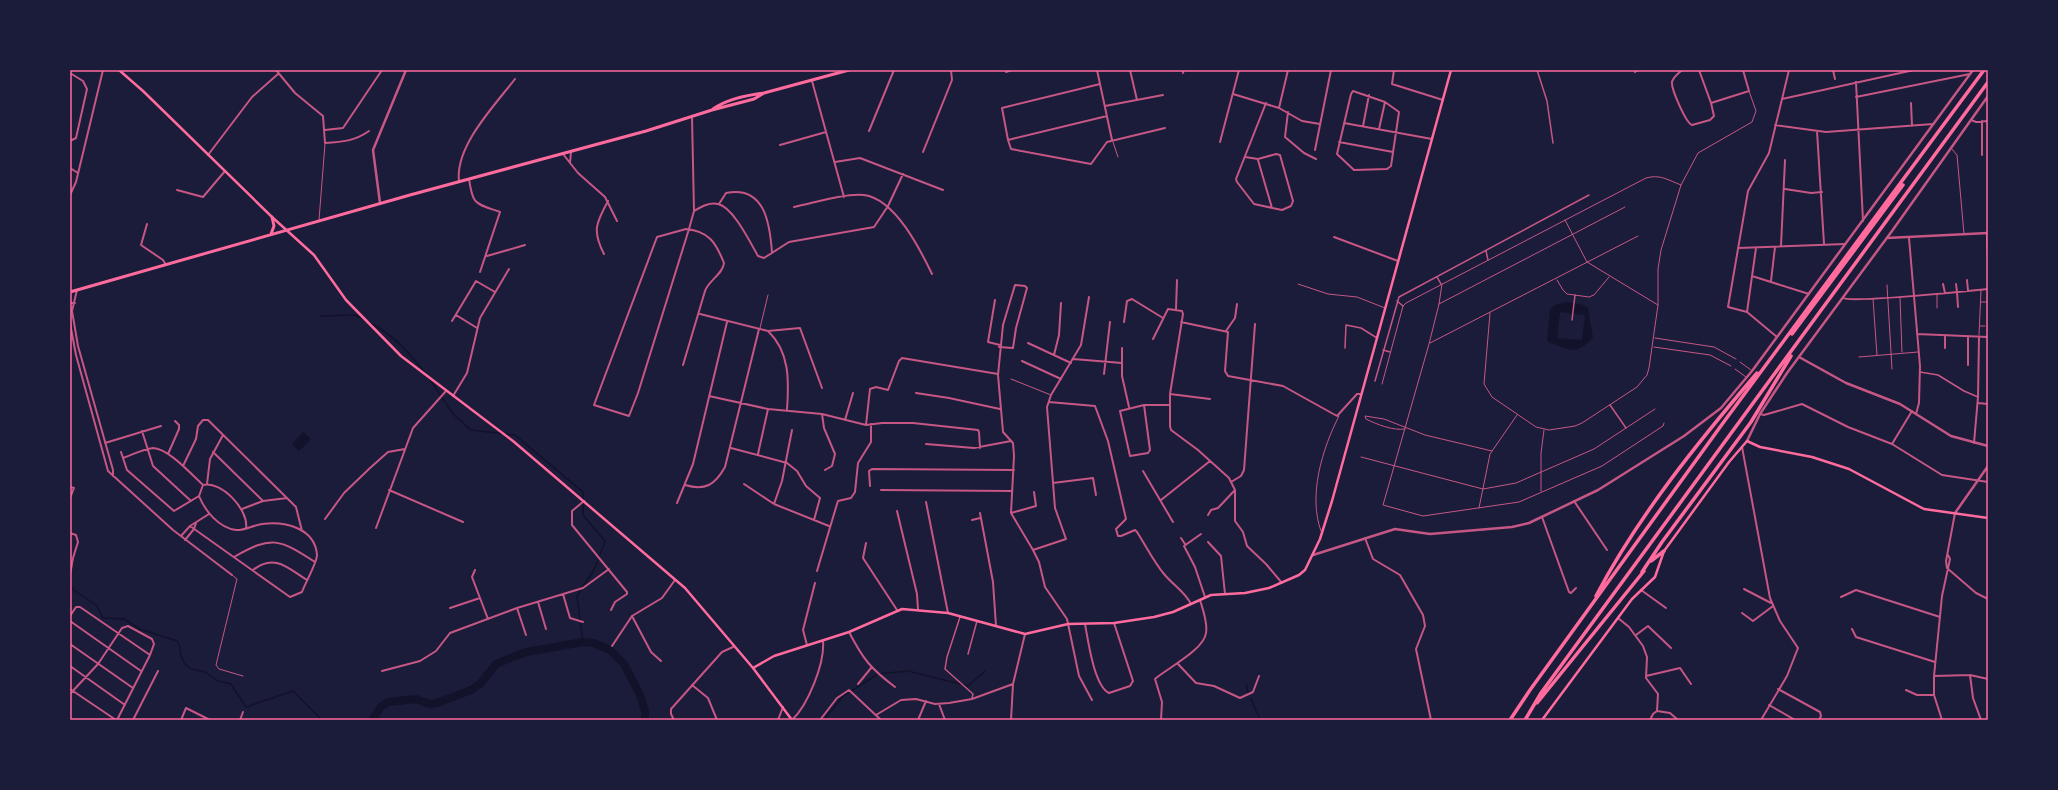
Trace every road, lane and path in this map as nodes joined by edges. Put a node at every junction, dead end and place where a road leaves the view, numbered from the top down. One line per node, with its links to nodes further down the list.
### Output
1 (103, 70): 99 (street)
2 (119, 70): 88 (main road)
3 (276, 70): 28 (street)
4 (382, 70): 66 (street)
5 (406, 70): 112 (street)
6 (849, 70): 33 (main road)
7 (894, 70): 69 (street)
8 (951, 70): 85 (street)
9 (1012, 70): 26 (street)
10 (1097, 70): 36 (street)
11 (1130, 70): 44 (street)
12 (1238, 70): 38 (street)
13 (1288, 70): 51 (street)
14 (1331, 70): 59 (street)
15 (1394, 70): 45 (street)
16 (1451, 70): 45 (main road)
17 (1537, 70): 80 (street)
18 (1682, 70): 47 (street)
19 (1699, 70): 47 (street)
20 (1743, 70): 37 (street)
21 (1789, 70): 43 (street)
22 (1833, 70): 32 (street)
23 (1914, 70): 34 (street)
24 (1973, 70): 29 (street)
25 (1985, 70): 441 (highway); 441 (highway)
26 (1006, 72)
27 (70, 74): 76 (street)
28 (278, 74): 66 (street); 88 (street)
29 (1970, 74): 42 (street); 60 (street)
30 (1988, 78): 413 (highway)
31 (515, 79): 102 (street)
32 (1835, 79)
33 (811, 80): 54 (main road); 71 (street)
34 (1856, 82): 42 (street); 43 (street)
35 (1988, 82): 511 (highway)
36 (1100, 84): 50 (street); 74 (street)
37 (1749, 91): 47 (street); 103 (lane)
38 (1233, 94): 49 (street); 77 (street)
39 (1163, 95): 44 (street)
40 (1369, 95): 46 (street); 58 (street); 62 (street)
41 (1988, 96): 55 (street)
42 (1856, 97): 67 (street)
43 (1782, 99): 61 (street)
44 (1137, 100): 50 (street)
45 (1443, 100): 73 (main road)
46 (1385, 102): 65 (street); 72 (street)
47 (1711, 103)
48 (1911, 103): 63 (street)
49 (1266, 104): 51 (street); 91 (street)
50 (1105, 106): 53 (street)
51 (1279, 108): 52 (street)
52 (1288, 112): 59 (street); 93 (street)
53 (1107, 116): 74 (street); 75 (street)
54 (692, 117): 84 (main road); 118 (street)
55 (1971, 120): 56 (street); 82 (street)
56 (1982, 121): 57 (street); 89 (street)
57 (1988, 121)
58 (1344, 123): 62 (street); 78 (street)
59 (1320, 124): 83 (street)
60 (1934, 124): 63 (street); 123 (street)
61 (1775, 125): 70 (street); 140 (street)
62 (1363, 126): 65 (street)
63 (1912, 126): 67 (street)
64 (1165, 128): 75 (street)
65 (1379, 129): 72 (street)
66 (325, 130): 79 (street)
67 (1858, 130): 70 (street); 123 (street)
68 (369, 131): 79 (street)
69 (869, 131)
70 (1817, 131): 107 (street)
71 (826, 132): 81 (street); 95 (street)
72 (1396, 132): 73 (street); 86 (street)
73 (1432, 139): 148 (main road)
74 (1008, 140): 75 (street)
75 (1112, 140): 90 (lane)
76 (70, 141)
77 (1220, 142)
78 (1339, 142): 86 (street); 86 (street)
79 (325, 143): 120 (lane)
80 (1553, 143)
81 (780, 145)
82 (1951, 147): 129 (lane); 133 (street)
83 (1316, 150)
84 (571, 152): 87 (main road); 96 (street)
85 (923, 152)
86 (1393, 152)
87 (563, 154): 96 (street); 101 (main road)
88 (208, 155): 98 (main road)
89 (1982, 155)
90 (1118, 157)
91 (1245, 157): 92 (street); 117 (street)
92 (1258, 159): 117 (street); 117 (street)
93 (1316, 159)
94 (1785, 160): 104 (street)
95 (834, 162): 100 (street); 110 (street)
96 (570, 163): 111 (street)
97 (70, 168): 99 (street)
98 (225, 171): 105 (street); 119 (main road)
99 (78, 173): 108 (street)
100 (903, 174): 106 (street); 114 (street)
101 (469, 179): 102 (main road); 145 (street)
102 (459, 181): 112 (main road)
103 (1681, 185): 121 (lane); 193 (lane)
104 (1785, 189): 107 (street); 138 (street)
105 (177, 190)
106 (943, 190)
107 (1822, 192): 135 (street)
108 (70, 195)
109 (1589, 195): 142 (street)
110 (844, 197): 114 (street); 115 (street)
111 (608, 201): 122 (street); 144 (street)
112 (380, 203): 120 (main road)
113 (719, 204): 118 (street); 143 (street); 143 (street)
114 (888, 206): 143 (street); 153 (street)
115 (794, 207)
116 (1624, 207): 130 (lane)
117 (1272, 208)
118 (694, 211): 125 (street)
119 (272, 218): 126 (main road); 128 (main road)
120 (319, 220): 126 (main road)
121 (1565, 220): 130 (lane); 147 (lane)
122 (617, 221)
123 (1863, 221): 136 (street)
124 (147, 224): 150 (street)
125 (689, 229): 125 (street); 204 (street)
126 (285, 230): 128 (main road); 271 (main road)
127 (1987, 233): 129 (street); 146 (street)
128 (271, 234): 150 (main road)
129 (1964, 234): 134 (street)
130 (1573, 235): 149 (lane); 192 (lane)
131 (1638, 236): 149 (lane)
132 (1334, 237): 148 (street)
133 (1887, 238): 134 (street); 181 (street)
134 (1909, 238): 178 (street)
135 (1824, 244): 136 (street); 138 (street)
136 (1846, 244): 174 (street)
137 (525, 245): 145 (street)
138 (1781, 246): 139 (street)
139 (1775, 247): 141 (street); 160 (street)
140 (1738, 248): 141 (street); 202 (street)
141 (1756, 248): 156 (street)
142 (1486, 251): 147 (street); 154 (street)
143 (772, 252)
144 (604, 254)
145 (486, 256): 152 (street)
146 (1988, 259)
147 (1488, 260): 162 (lane)
148 (1398, 261): 198 (main road)
149 (1587, 262): 155 (lane); 158 (lane)
150 (166, 265): 167 (main road)
151 (509, 268): 171 (street)
152 (480, 272)
153 (932, 274)
154 (1437, 276): 162 (street); 185 (street)
155 (1609, 276): 177 (lane); 193 (lane)
156 (1752, 276): 160 (street); 202 (street)
157 (1177, 280): 200 (street)
158 (1556, 280): 177 (lane); 203 (lane)
159 (1967, 280): 169 (street)
160 (1771, 281): 174 (street)
161 (1298, 284): 198 (lane)
162 (1442, 284): 192 (lane); 194 (lane)
163 (1943, 284): 173 (street)
164 (1956, 284): 172 (street)
165 (1887, 285): 183 (lane)
166 (1988, 289): 168 (street)
167 (77, 290): 170 (main road); 189 (street)
168 (1981, 290): 169 (street); 186 (lane)
169 (1968, 291): 172 (street)
170 (70, 292)
171 (495, 292): 205 (street); 217 (street)
172 (1957, 292): 173 (street); 197 (street)
173 (1945, 293): 175 (street)
174 (1809, 294): 225 (street)
175 (1937, 294): 178 (street); 199 (lane)
176 (768, 295): 218 (lane)
177 (1574, 295): 207 (street)
178 (1915, 295): 179 (street); 221 (street)
179 (1900, 296): 183 (street); 240 (lane)
180 (1088, 298): 248 (street)
181 (1842, 298): 182 (street); 244 (street)
182 (1873, 298): 183 (street); 243 (lane)
183 (1887, 298): 241 (lane)
184 (995, 300): 232 (street)
185 (1397, 301): 194 (street); 237 (street)
186 (1980, 302): 187 (lane); 196 (lane)
187 (1988, 302)
188 (70, 303): 189 (street)
189 (75, 303): 201 (street)
190 (1061, 303): 242 (street)
191 (1237, 304): 219 (street)
192 (1439, 304): 231 (lane)
193 (1658, 305): 228 (lane)
194 (1403, 306): 238 (lane)
195 (1978, 306): 196 (lane)
196 (1980, 306): 215 (lane)
197 (1958, 307)
198 (1385, 308): 227 (main road)
199 (1937, 308)
200 (1176, 309): 206 (street); 212 (street)
201 (71, 311): 246 (street)
202 (1747, 312): 225 (street)
203 (1490, 313): 231 (lane); 295 (lane)
204 (700, 314): 209 (street); 255 (street)
205 (455, 315): 208 (street); 217 (street)
206 (1163, 318): 211 (street); 229 (street)
207 (1572, 320)
208 (452, 322)
209 (727, 322): 218 (street); 277 (street)
210 (1110, 322): 251 (street)
211 (1124, 322)
212 (1182, 322): 219 (street); 274 (street)
213 (70, 323): 247 (street)
214 (1255, 324): 267 (street)
215 (1980, 326): 216 (lane); 224 (lane)
216 (1985, 326)
217 (477, 328): 276 (street)
218 (759, 329): 220 (street); 282 (street)
219 (1226, 330): 267 (street)
220 (768, 331): 270 (street); 292 (street)
221 (1918, 334): 222 (street); 239 (street)
222 (1945, 335): 223 (street); 236 (street)
223 (1968, 336): 224 (street); 256 (street)
224 (1979, 336): 226 (street); 279 (street)
225 (1777, 337): 260 (street)
226 (1988, 337)
227 (1377, 338): 235 (street); 275 (main road)
228 (1655, 338): 233 (lane); 249 (lane)
229 (1153, 339)
230 (1028, 343): 242 (street)
231 (1430, 344): 306 (lane)
232 (999, 346): 232 (street); 262 (street)
233 (1654, 347): 257 (lane); 287 (lane)
234 (1122, 348): 254 (street)
235 (1345, 348)
236 (1945, 348)
237 (1383, 350): 238 (street); 268 (street)
238 (1390, 352): 269 (lane)
239 (1919, 352): 240 (lane); 261 (street)
240 (1902, 353): 241 (lane)
241 (1890, 354): 243 (lane); 259 (lane)
242 (1054, 355): 253 (street)
243 (1877, 356): 245 (lane)
244 (1799, 357): 293 (street); 296 (street)
245 (1859, 357)
246 (81, 358): 247 (street); 313 (street)
247 (77, 359): 339 (street)
248 (1073, 359): 251 (street); 253 (street)
249 (1736, 359)
250 (1022, 361): 266 (street)
251 (1104, 362): 254 (street); 263 (street)
252 (1740, 362): 260 (lane)
253 (1071, 363): 266 (street)
254 (1122, 363): 288 (street)
255 (683, 365)
256 (1968, 365)
257 (1731, 366)
258 (1736, 369): 264 (lane)
259 (1892, 369)
260 (1752, 371): 264 (street)
261 (1920, 372): 279 (street); 297 (street)
262 (998, 374): 291 (street); 303 (street)
263 (1104, 374)
264 (1746, 377): 366 (street)
265 (1011, 379): 278 (lane)
266 (1061, 379): 278 (street)
267 (1251, 380): 298 (street); 341 (street)
268 (1375, 382)
269 (1382, 384)
270 (822, 388)
271 (446, 391): 276 (main road); 321 (street)
272 (853, 393): 299 (street)
273 (916, 393): 291 (street)
274 (1170, 394): 280 (street); 286 (street)
275 (1360, 394): 298 (street); 392 (main road)
276 (453, 396): 364 (main road)
277 (709, 396): 282 (street); 347 (street)
278 (1052, 396): 281 (street)
279 (1978, 397): 283 (street)
280 (1210, 399)
281 (1048, 402): 343 (street); 433 (street)
282 (742, 403): 290 (street); 319 (street)
283 (1978, 403): 284 (street); 314 (street)
284 (1988, 404)
285 (1144, 405): 286 (street); 288 (street); 288 (street)
286 (1169, 405): 330 (street)
287 (1610, 405): 305 (street); 308 (lane)
288 (1130, 408)
289 (1655, 408): 305 (lane)
290 (768, 409): 292 (street); 327 (street)
291 (1000, 409): 311 (street)
292 (787, 410): 294 (street)
293 (1912, 411): 297 (street); 316 (street)
294 (822, 414): 299 (street); 335 (street)
295 (1518, 414): 308 (lane); 323 (lane)
296 (1760, 414): 312 (street); 316 (street)
297 (1916, 414): 314 (street)
298 (1339, 416): 392 (lane)
299 (845, 420): 303 (street)
300 (175, 421): 326 (street)
301 (1664, 423): 356 (lane)
302 (871, 424): 303 (street); 320 (street); 387 (street)
303 (866, 425)
304 (161, 426): 309 (street)
305 (1626, 428): 338 (lane)
306 (1406, 429): 306 (lane); 323 (lane); 333 (lane)
307 (792, 430): 331 (street)
308 (1544, 430): 338 (lane)
309 (142, 431): 313 (street); 322 (street)
310 (223, 434): 325 (street); 332 (street); 360 (street)
311 (1011, 441): 320 (street); 336 (street)
312 (1747, 441): 317 (main road); 374 (main road)
313 (105, 443): 339 (street)
314 (1974, 443): 318 (street)
315 (926, 444): 320 (street)
316 (1892, 444): 340 (street)
317 (1742, 446): 404 (main road); 434 (street)
318 (1988, 446)
319 (730, 448): 327 (street); 347 (street)
320 (980, 448)
321 (405, 449): 351 (street); 380 (street)
322 (148, 450): 326 (street); 329 (street); 362 (street)
323 (1492, 451): 350 (lane)
324 (121, 452): 329 (street)
325 (213, 452): 344 (street); 363 (street)
326 (168, 454): 332 (street)
327 (758, 455): 331 (street)
328 (1361, 457): 333 (lane)
329 (123, 458): 362 (street)
330 (1210, 461): 341 (street); 361 (street)
331 (787, 463): 368 (street); 381 (street)
332 (183, 466): 346 (street)
333 (1395, 466): 350 (lane); 370 (lane)
334 (1988, 466): 340 (street)
335 (825, 470)
336 (1014, 470): 348 (street); 353 (street)
337 (1143, 471): 361 (street)
338 (1541, 471): 350 (lane); 356 (lane)
339 (113, 476): 395 (street)
340 (1978, 481): 342 (street); 374 (street)
341 (1231, 482): 354 (street)
342 (1988, 482)
343 (1053, 483): 358 (street); 402 (street)
344 (207, 484): 346 (street); 369 (street)
345 (744, 484): 368 (street)
346 (203, 485): 357 (street)
347 (685, 486): 367 (street)
348 (870, 486)
349 (70, 487): 359 (street)
350 (1483, 489): 370 (lane)
351 (389, 490): 383 (street); 389 (street)
352 (881, 490): 353 (street)
353 (1012, 491): 372 (street)
354 (1234, 491): 376 (street); 419 (street)
355 (1034, 492): 372 (street)
356 (1541, 492): 370 (lane)
357 (199, 496): 362 (street); 375 (street)
358 (1096, 496)
359 (70, 498)
360 (286, 498): 363 (street); 391 (street)
361 (1161, 500): 384 (street)
362 (191, 501)
363 (263, 501): 369 (street)
364 (584, 501): 409 (street); 417 (main road)
365 (926, 502): 443 (street)
366 (1574, 502): 377 (street); 403 (street)
367 (677, 503)
368 (774, 504): 381 (street)
369 (242, 509): 388 (street)
370 (1479, 509)
371 (897, 511): 440 (street)
372 (1011, 512): 402 (street)
373 (980, 513): 378 (street)
374 (1955, 513): 379 (main road); 408 (street)
375 (209, 514): 385 (street); 388 (street)
376 (1208, 515)
377 (1542, 517): 397 (street); 420 (street)
378 (980, 518): 382 (street); 456 (street)
379 (1988, 518)
380 (325, 519)
381 (814, 520): 387 (street)
382 (972, 520)
383 (463, 522)
384 (1173, 522)
385 (196, 523): 386 (street); 390 (street)
386 (190, 526): 390 (street); 395 (street)
387 (829, 526): 412 (street)
388 (246, 528): 391 (street)
389 (376, 528)
390 (194, 529): 398 (street); 406 (street)
391 (302, 531): 407 (street)
392 (1323, 532): 405 (main road)
393 (70, 533): 414 (street)
394 (1201, 534): 401 (street)
395 (181, 536): 398 (street)
396 (1181, 538): 401 (street)
397 (1365, 538): 405 (street); 529 (street)
398 (185, 540): 415 (street)
399 (1208, 542): 424 (street)
400 (866, 543): 439 (street)
401 (1185, 544): 427 (street)
402 (1033, 550): 455 (street)
403 (1607, 550)
404 (1664, 551): 413 (highway); 422 (main road)
405 (1313, 555): 419 (main road)
406 (234, 557): 407 (street); 410 (street)
407 (314, 562): 416 (street)
408 (1947, 568): 428 (street); 446 (street)
409 (608, 569): 423 (street); 438 (street)
410 (253, 570): 416 (street); 416 (street)
411 (475, 570): 426 (street)
412 (817, 571)
413 (1642, 572): 511 (highway)
414 (70, 575)
415 (232, 575): 484 (lane)
416 (307, 580)
417 (675, 580): 445 (street); 468 (main road)
418 (814, 583): 466 (street)
419 (1282, 583): 424 (main road)
420 (1576, 588)
421 (1744, 589): 434 (street)
422 (1641, 590): 437 (street); 448 (main road)
423 (563, 594): 431 (street); 452 (street)
424 (1225, 594): 427 (main road)
425 (1841, 597): 446 (street)
426 (480, 598): 435 (street); 449 (street)
427 (1205, 598): 430 (main road)
428 (1985, 599): 429 (street); 432 (street)
429 (1988, 599)
430 (1200, 600): 433 (main road); 476 (street)
431 (538, 602): 436 (street); 457 (street)
432 (1988, 603)
433 (1191, 604): 454 (main road)
434 (1773, 605): 442 (street); 497 (street)
435 (450, 608)
436 (517, 608): 449 (street); 462 (street)
437 (1666, 608)
438 (611, 610)
439 (897, 610): 440 (main road); 459 (main road)
440 (918, 610): 443 (main road)
441 (1589, 610): 530 (highway)
442 (1742, 613)
443 (948, 614): 447 (main road)
444 (70, 616): 460 (street)
445 (632, 616): 467 (street); 473 (street)
446 (1940, 616): 474 (street)
447 (960, 617): 451 (main road); 502 (street)
448 (1618, 618): 463 (street); 532 (main road)
449 (488, 619): 482 (street)
450 (70, 621): 469 (street)
451 (977, 621): 456 (main road); 471 (street)
452 (583, 622)
453 (1084, 623): 454 (main road); 454 (street); 455 (main road)
454 (1114, 623)
455 (1068, 624): 461 (main road); 503 (street)
456 (996, 626): 461 (main road)
457 (546, 629)
458 (1852, 629): 474 (street)
459 (849, 632): 464 (main road); 479 (street)
460 (118, 633): 469 (street); 472 (street); 472 (street)
461 (1025, 634): 491 (street)
462 (526, 635)
463 (1636, 635): 470 (street); 486 (street)
464 (823, 640): 466 (main road); 522 (street)
465 (70, 644): 475 (street)
466 (807, 645): 478 (main road)
467 (612, 646)
468 (733, 647): 478 (main road); 493 (street)
469 (108, 648): 475 (street); 480 (street)
470 (1671, 648)
471 (968, 654)
472 (150, 655): 480 (street)
473 (661, 660)
474 (1935, 662): 487 (street)
475 (98, 664): 488 (street); 495 (street)
476 (1178, 664): 485 (street); 528 (street)
477 (70, 666): 488 (street)
478 (753, 668): 508 (main road)
479 (871, 668): 490 (street); 494 (street)
480 (141, 671): 495 (street)
481 (158, 671): 515 (street)
482 (382, 672)
483 (1970, 675): 487 (street); 489 (street); 539 (street)
484 (243, 676)
485 (1259, 676)
486 (1646, 676): 492 (street); 509 (street)
487 (1934, 676): 501 (street)
488 (86, 678): 499 (street); 506 (street)
489 (1988, 679)
490 (858, 684)
491 (1013, 684): 502 (street); 527 (street)
492 (1690, 684)
493 (692, 685): 519 (street); 520 (street)
494 (895, 687)
495 (133, 688): 506 (street)
496 (70, 689): 499 (street)
497 (1778, 689): 507 (street); 537 (street)
498 (1906, 690): 501 (street)
499 (73, 691): 500 (street); 514 (street)
500 (70, 694)
501 (1934, 695): 538 (street)
502 (972, 699): 505 (street)
503 (1092, 700)
504 (926, 701): 505 (street); 512 (street); 525 (street)
505 (939, 704): 526 (street)
506 (124, 705): 514 (street)
507 (1769, 705): 535 (street); 536 (street)
508 (783, 707): 521 (street); 522 (main road)
509 (1657, 711): 533 (street); 534 (street)
510 (243, 712): 518 (street)
511 (1528, 714): 531 (highway)
512 (876, 715): 523 (street); 524 (street)
513 (204, 719): 516 (street); 517 (street)
514 (116, 720)
515 (133, 720)
516 (181, 720)
517 (210, 720)
518 (240, 720)
519 (674, 720)
520 (717, 720)
521 (778, 720)
522 (792, 720)
523 (820, 720)
524 (881, 720)
525 (918, 720)
526 (945, 720)
527 (1011, 720)
528 (1161, 720)
529 (1431, 720)
530 (1510, 720)
531 (1525, 720)
532 (1542, 720)
533 (1650, 720)
534 (1678, 720)
535 (1761, 720)
536 (1795, 720)
537 (1819, 720)
538 (1942, 720)
539 (1981, 720)

